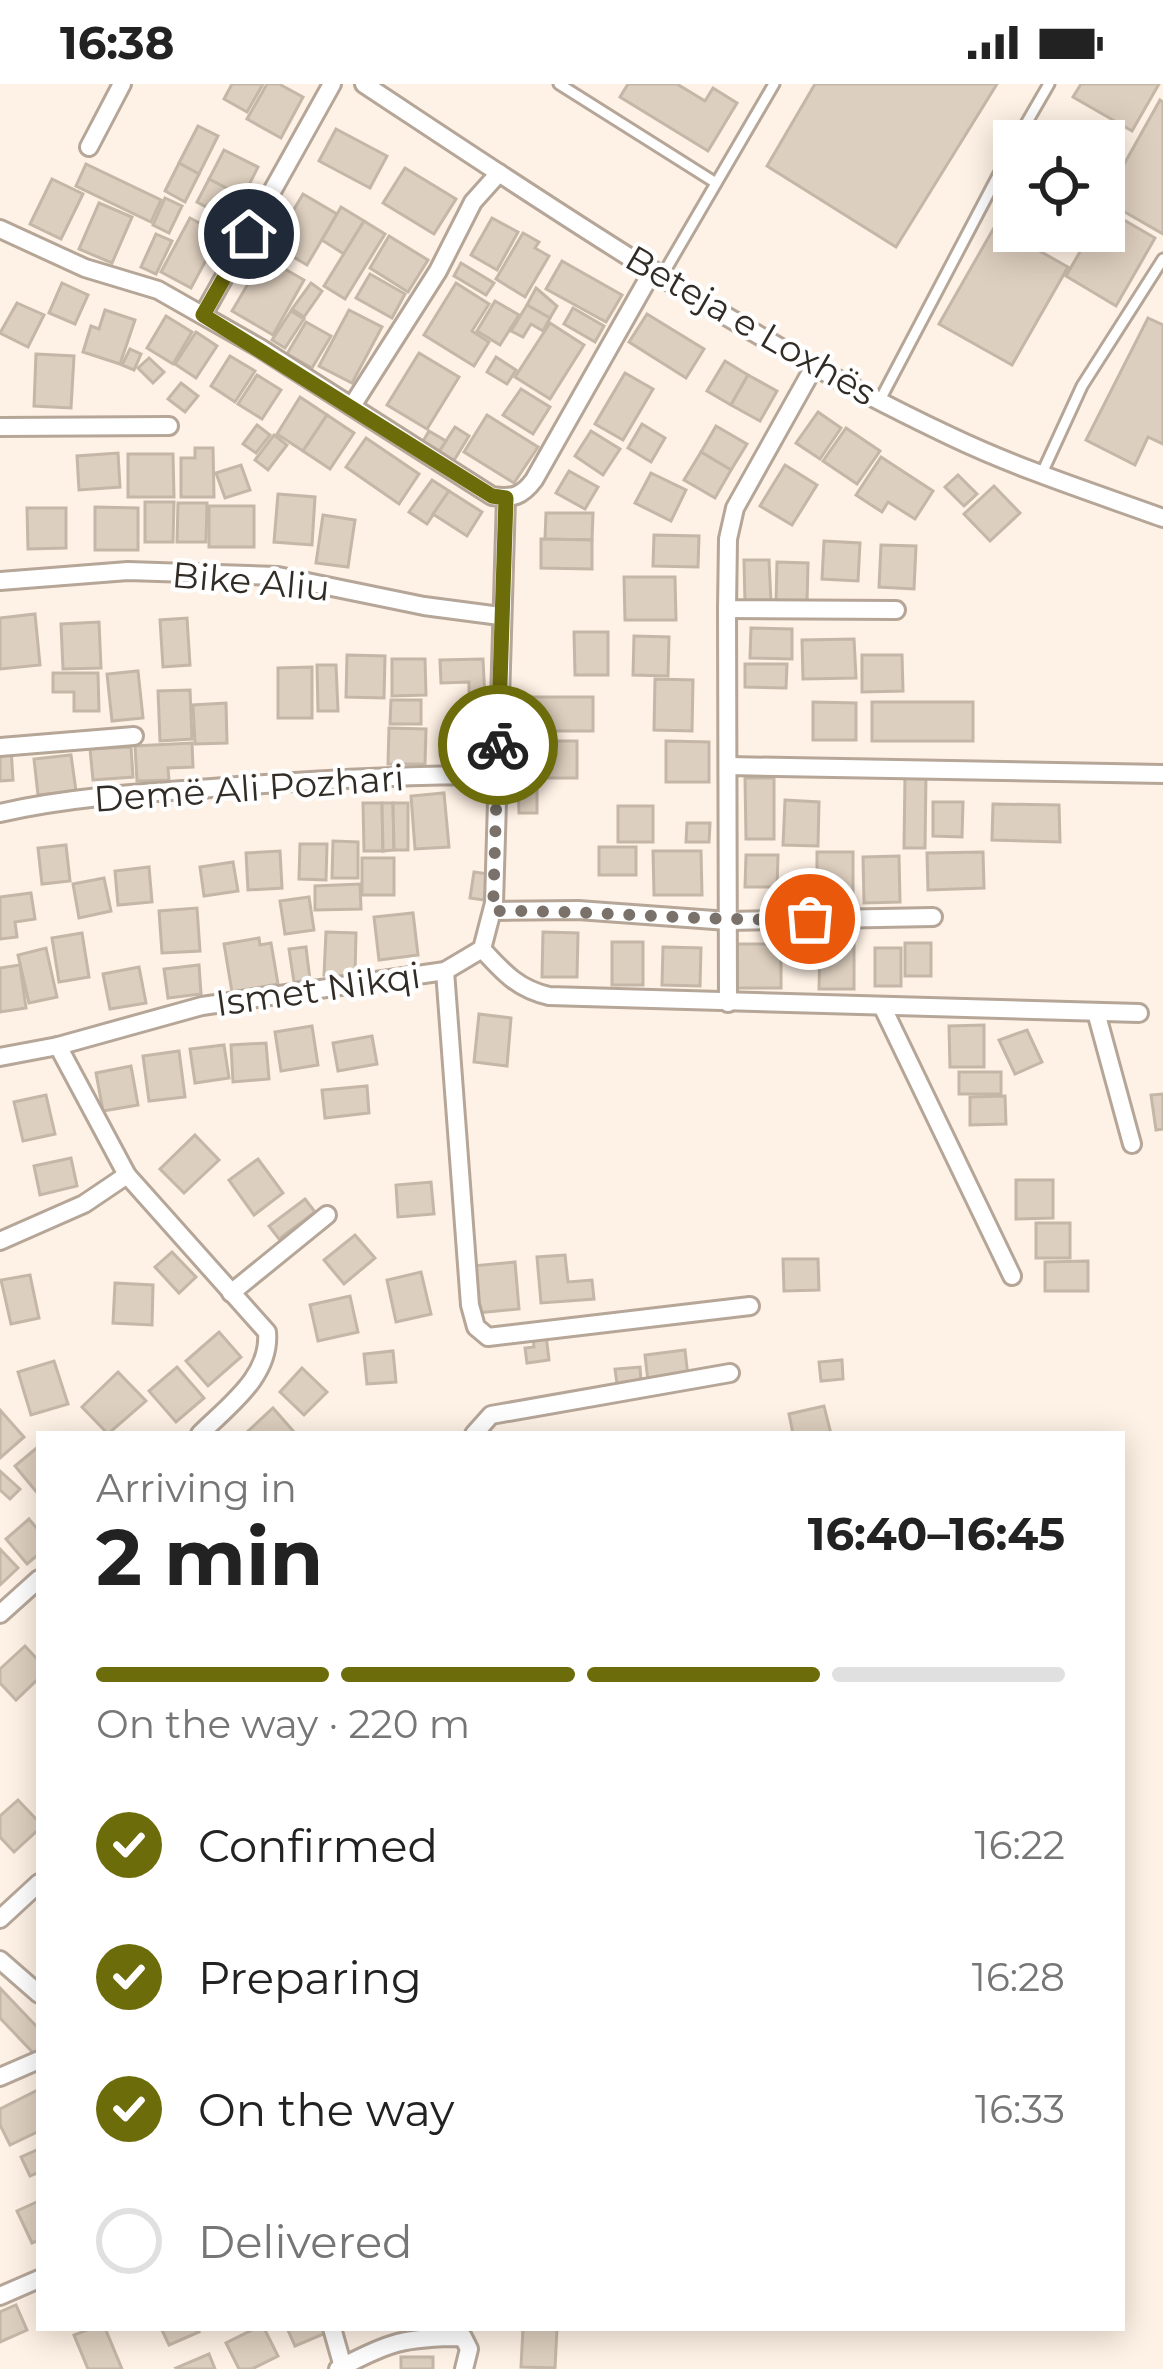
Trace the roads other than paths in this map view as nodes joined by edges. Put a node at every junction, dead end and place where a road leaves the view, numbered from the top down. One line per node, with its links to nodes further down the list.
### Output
1 (122, 84): 10 (street)
2 (332, 84): 17 (street)
3 (364, 84): 11 (street, Beteja e Loxhës)
4 (560, 84): 8 (lane)
5 (590, 84): 8 (lane)
6 (774, 84): 12 (lane)
7 (1049, 84): 9 (lane)
8 (581, 98): 12 (lane)
9 (1028, 120)
10 (89, 146)
11 (499, 173): 16 (street, Beteja e Loxhës); 20 (street)
12 (716, 183): 16 (lane)
13 (993, 185): 19 (lane)
14 (0, 229): 17 (street)
15 (1163, 259): 23 (lane)
16 (657, 273): 18 (street, Beteja e Loxhës); 24 (street)
17 (203, 315): 20 (street)
18 (814, 365): 19 (street, Beteja e Loxhës); 27 (street)
19 (880, 400): 23 (street, Beteja e Loxhës)
20 (352, 406): 24 (street)
21 (169, 426): 22 (street)
22 (0, 428)
23 (1041, 474): 25 (street, Beteja e Loxhës)
24 (506, 498): 29 (street)
25 (1163, 518)
26 (0, 581): 29 (street, Bike Aliu)
27 (727, 609): 28 (street); 32 (street)
28 (896, 610)
29 (500, 616): 34 (street)
30 (134, 736): 31 (street)
31 (0, 748)
32 (728, 766): 33 (street); 38 (street)
33 (1163, 774)
34 (499, 775): 35 (street, Demë Ali Pozhari); 36 (street)
35 (0, 813)
36 (493, 911): 38 (street); 39 (street)
37 (933, 917): 38 (street)
38 (728, 921): 41 (street)
39 (482, 950): 40 (street, Ismet Nikqi); 41 (street)
40 (445, 971): 45 (street, Ismet Nikqi); 53 (street)
41 (728, 1003): 42 (street)
42 (882, 1006): 43 (street); 51 (street)
43 (1096, 1012): 44 (street); 47 (street)
44 (1138, 1013)
45 (58, 1046): 46 (street, Ismet Nikqi); 48 (street)
46 (0, 1057)
47 (1132, 1144)
48 (127, 1175): 50 (street); 52 (street)
49 (327, 1215): 52 (street)
50 (0, 1241)
51 (1012, 1276)
52 (231, 1294): 55 (street)
53 (750, 1306)
54 (730, 1373): 56 (street)
55 (203, 1431)
56 (477, 1431)
57 (36, 1582): 58 (street)
58 (0, 1614)
59 (36, 1886): 60 (street)
60 (0, 1919)
61 (0, 1960): 62 (street)
62 (36, 1991)
63 (36, 2061): 64 (street)
64 (0, 2077)
65 (36, 2279): 66 (street)
66 (0, 2296)
67 (333, 2331): 68 (street)
68 (340, 2368): 69 (street)
69 (464, 2369)

